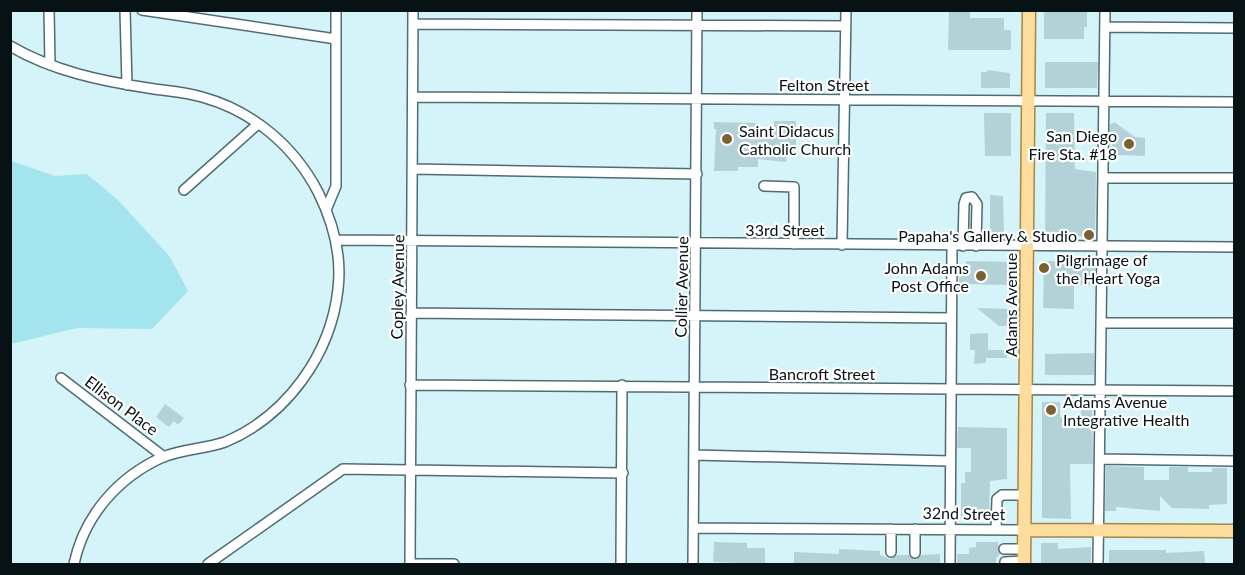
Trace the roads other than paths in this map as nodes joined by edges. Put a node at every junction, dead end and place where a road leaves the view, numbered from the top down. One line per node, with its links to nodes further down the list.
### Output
1 (50, 10): 17 (street)
2 (125, 10): 18 (street)
3 (142, 10): 15 (street)
4 (336, 10): 15 (street)
5 (413, 10): 10 (street, Copley Avenue)
6 (698, 10): 11 (street, Collier Avenue)
7 (846, 10): 12 (street)
8 (1029, 10): 22 (main road, Adams Avenue)
9 (1105, 10): 13 (street)
10 (413, 24): 11 (street); 19 (street, Copley Avenue)
11 (697, 24): 12 (street); 20 (street, Collier Avenue)
12 (845, 26): 21 (street)
13 (1105, 27): 14 (street); 23 (street)
14 (1234, 28)
15 (336, 39): 32 (street)
16 (10, 46): 17 (street)
17 (50, 65): 18 (street)
18 (127, 85): 25 (street)
19 (413, 97): 20 (street, Felton Street); 26 (street, Copley Avenue)
20 (698, 99): 21 (street, Felton Street); 27 (street, Collier Avenue)
21 (844, 99): 22 (street, Felton Street); 37 (street)
22 (1029, 101): 23 (street, Felton Street); 41 (main road, Adams Avenue)
23 (1105, 102): 24 (street, Felton Street); 28 (street)
24 (1234, 102)
25 (258, 124): 31 (street); 32 (street)
26 (413, 169): 27 (street); 34 (street, Copley Avenue)
27 (696, 174): 35 (street, Collier Avenue)
28 (1104, 178): 29 (street); 42 (street)
29 (1234, 178)
30 (764, 186): 36 (street)
31 (184, 190)
32 (326, 210): 33 (street)
33 (336, 240): 34 (street, 33rd Street); 58 (street)
34 (413, 240): 35 (street, 33rd Street); 44 (street, Copley Avenue)
35 (696, 244): 36 (street, 33rd Street); 45 (street, Collier Avenue)
36 (794, 244): 37 (street, 33rd Street)
37 (842, 244): 38 (street, 33rd Street)
38 (952, 246): 39 (street, 33rd Street); 46 (street)
39 (963, 246): 40 (street, 33rd Street); 40 (street)
40 (976, 246): 41 (street, 33rd Street)
41 (1027, 247): 42 (street, 33rd Street); 54 (main road, Adams Avenue)
42 (1103, 247): 43 (street, 33rd Street); 47 (street)
43 (1234, 248)
44 (411, 313): 45 (street); 50 (street, Copley Avenue)
45 (695, 316): 46 (street); 52 (street, Collier Avenue)
46 (951, 318): 53 (street)
47 (1101, 323): 48 (street); 55 (street)
48 (1234, 323)
49 (62, 378): 58 (street, Ellison Place)
50 (410, 385): 51 (street, Bancroft Street); 62 (street, Copley Avenue)
51 (622, 385): 52 (street, Bancroft Street); 63 (street)
52 (695, 387): 53 (street, Bancroft Street); 57 (street, Collier Avenue)
53 (951, 388): 54 (street, Bancroft Street); 60 (street)
54 (1026, 389): 55 (street, Bancroft Street); 64 (main road, Adams Avenue)
55 (1101, 390): 56 (street, Bancroft Street); 59 (street)
56 (1234, 391)
57 (694, 455): 60 (street); 65 (street, Collier Avenue)
58 (164, 457): 77 (street)
59 (1100, 459): 61 (street); 71 (street)
60 (950, 461): 68 (street)
61 (1234, 461)
62 (409, 471): 63 (street); 78 (street); 79 (street, Copley Avenue)
63 (622, 473): 81 (street)
64 (1025, 495): 69 (street); 70 (main road, Adams Avenue)
65 (694, 528): 66 (street, 32nd Street); 82 (street, Collier Avenue)
66 (891, 529): 67 (street, 32nd Street); 74 (street)
67 (915, 529): 68 (street, 32nd Street); 75 (street)
68 (950, 529): 69 (street, 32nd Street); 83 (street)
69 (996, 530): 70 (street, 32nd Street)
70 (1024, 530): 71 (main road, 32nd Street); 76 (main road, Adams Avenue)
71 (1099, 530): 72 (main road, 32nd Street); 85 (street)
72 (1234, 531)
73 (1004, 549): 76 (street)
74 (891, 552)
75 (915, 553)
76 (1024, 558): 84 (street)
77 (74, 564)
78 (208, 564)
79 (410, 564): 80 (street)
80 (454, 564)
81 (621, 564)
82 (693, 564)
83 (950, 564)
84 (1005, 564)
85 (1098, 564)

